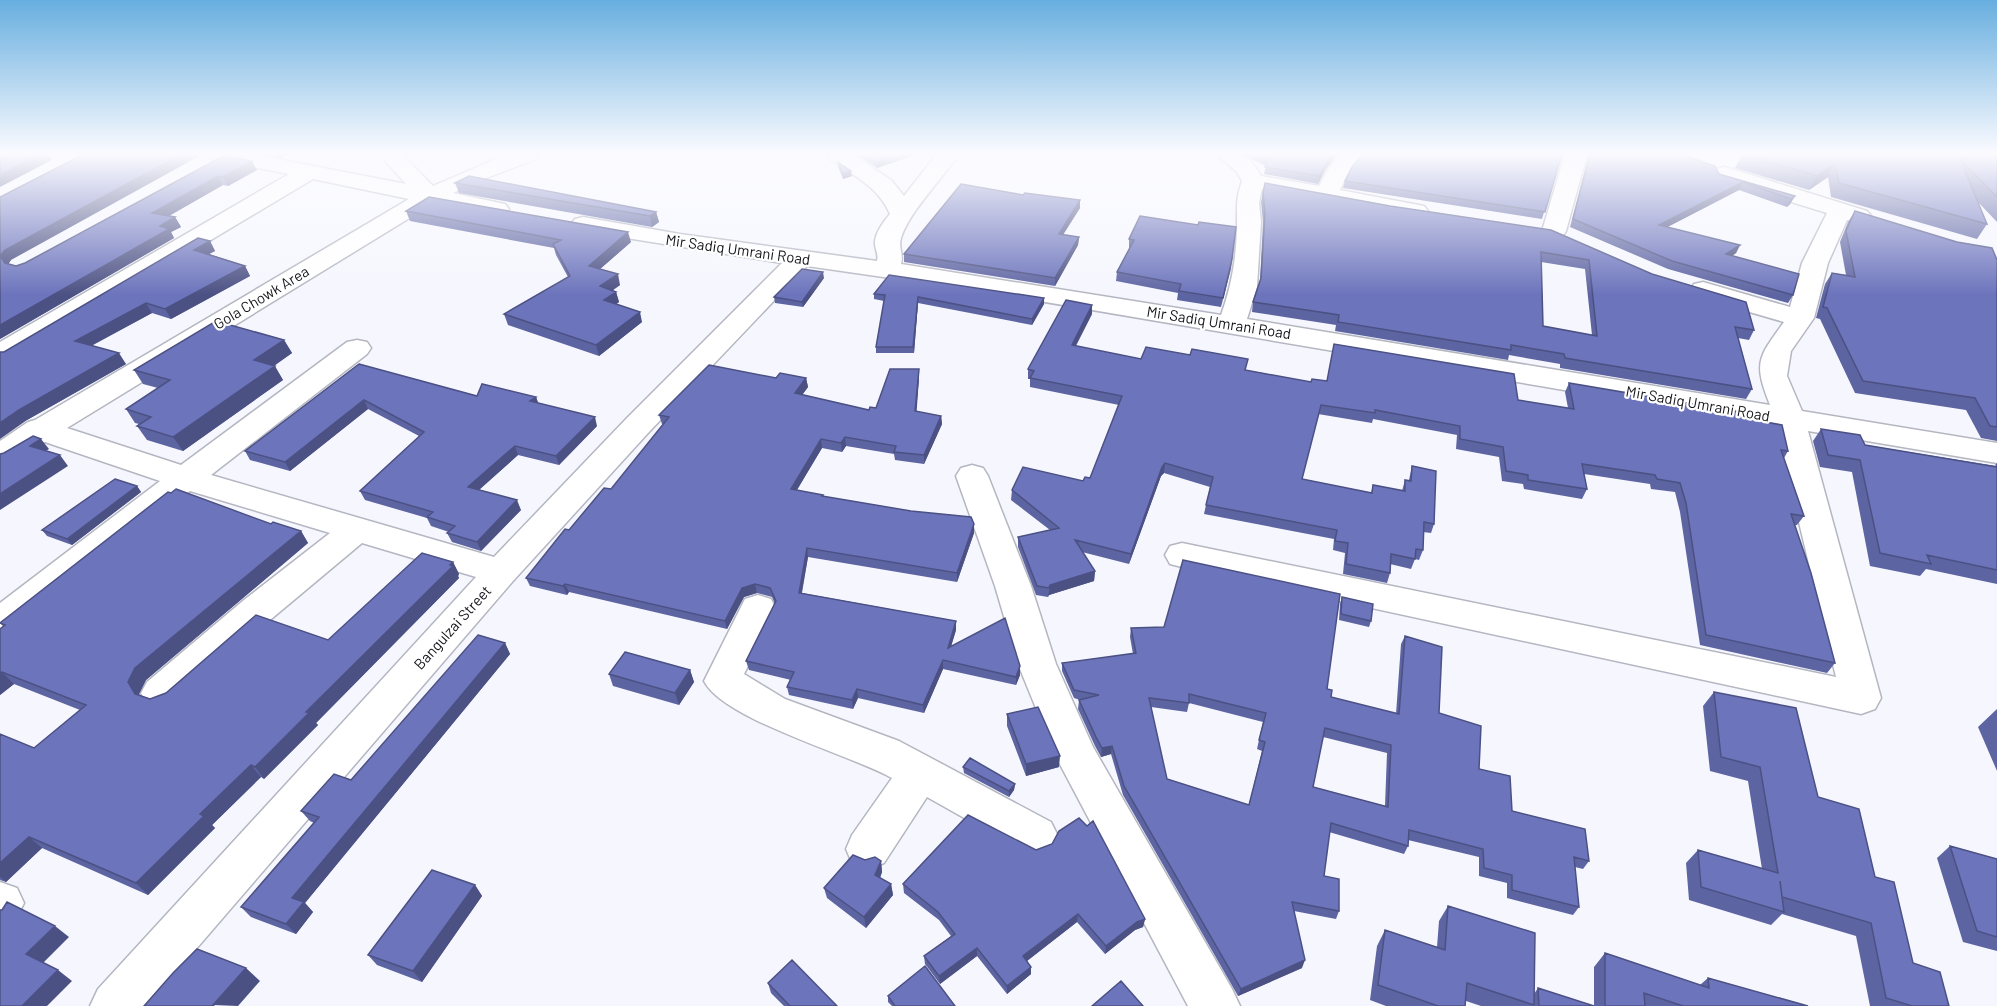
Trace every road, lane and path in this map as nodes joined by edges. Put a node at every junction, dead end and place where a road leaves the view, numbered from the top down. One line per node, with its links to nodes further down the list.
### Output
1 (260, 201): 25 (street)
2 (430, 201): 27 (street, Gola Chowk Area)
3 (452, 201): 11 (street)
4 (896, 201): 13 (street)
5 (913, 201): 13 (street)
6 (1247, 201): 23 (street)
7 (1368, 201): 12 (street)
8 (1562, 201): 17 (street)
9 (1811, 201): 10 (street)
10 (1840, 210): 15 (street); 22 (street)
11 (519, 213)
12 (1435, 214)
13 (902, 215): 20 (street)
14 (554, 219): 19 (street, Mir Sadiq Umrani Road)
15 (1880, 222)
16 (1528, 228): 17 (street)
17 (1554, 231): 18 (street)
18 (1581, 244)
19 (801, 258): 20 (street, Mir Sadiq Umrani Road); 34 (street, Bangulzai Street)
20 (886, 271): 23 (street, Mir Sadiq Umrani Road)
21 (1678, 282): 22 (street)
22 (1800, 318): 26 (street)
23 (1232, 324): 26 (street, Mir Sadiq Umrani Road)
24 (357, 348): 31 (street)
25 (0, 354)
26 (1790, 418): 28 (street, Mir Sadiq Umrani Road); 33 (street)
27 (39, 429): 29 (street, Gola Chowk Area); 31 (street)
28 (1997, 453)
29 (0, 454)
30 (972, 476): 42 (street)
31 (185, 478): 32 (street); 36 (street)
32 (357, 529): 34 (street); 37 (street)
33 (1182, 555)
34 (501, 572): 41 (street, Bangulzai Street)
35 (758, 609): 38 (street)
36 (0, 623)
37 (162, 693)
38 (915, 770): 39 (street); 40 (street)
39 (1036, 836)
40 (868, 849)
41 (115, 1006)
42 (1215, 1006)

